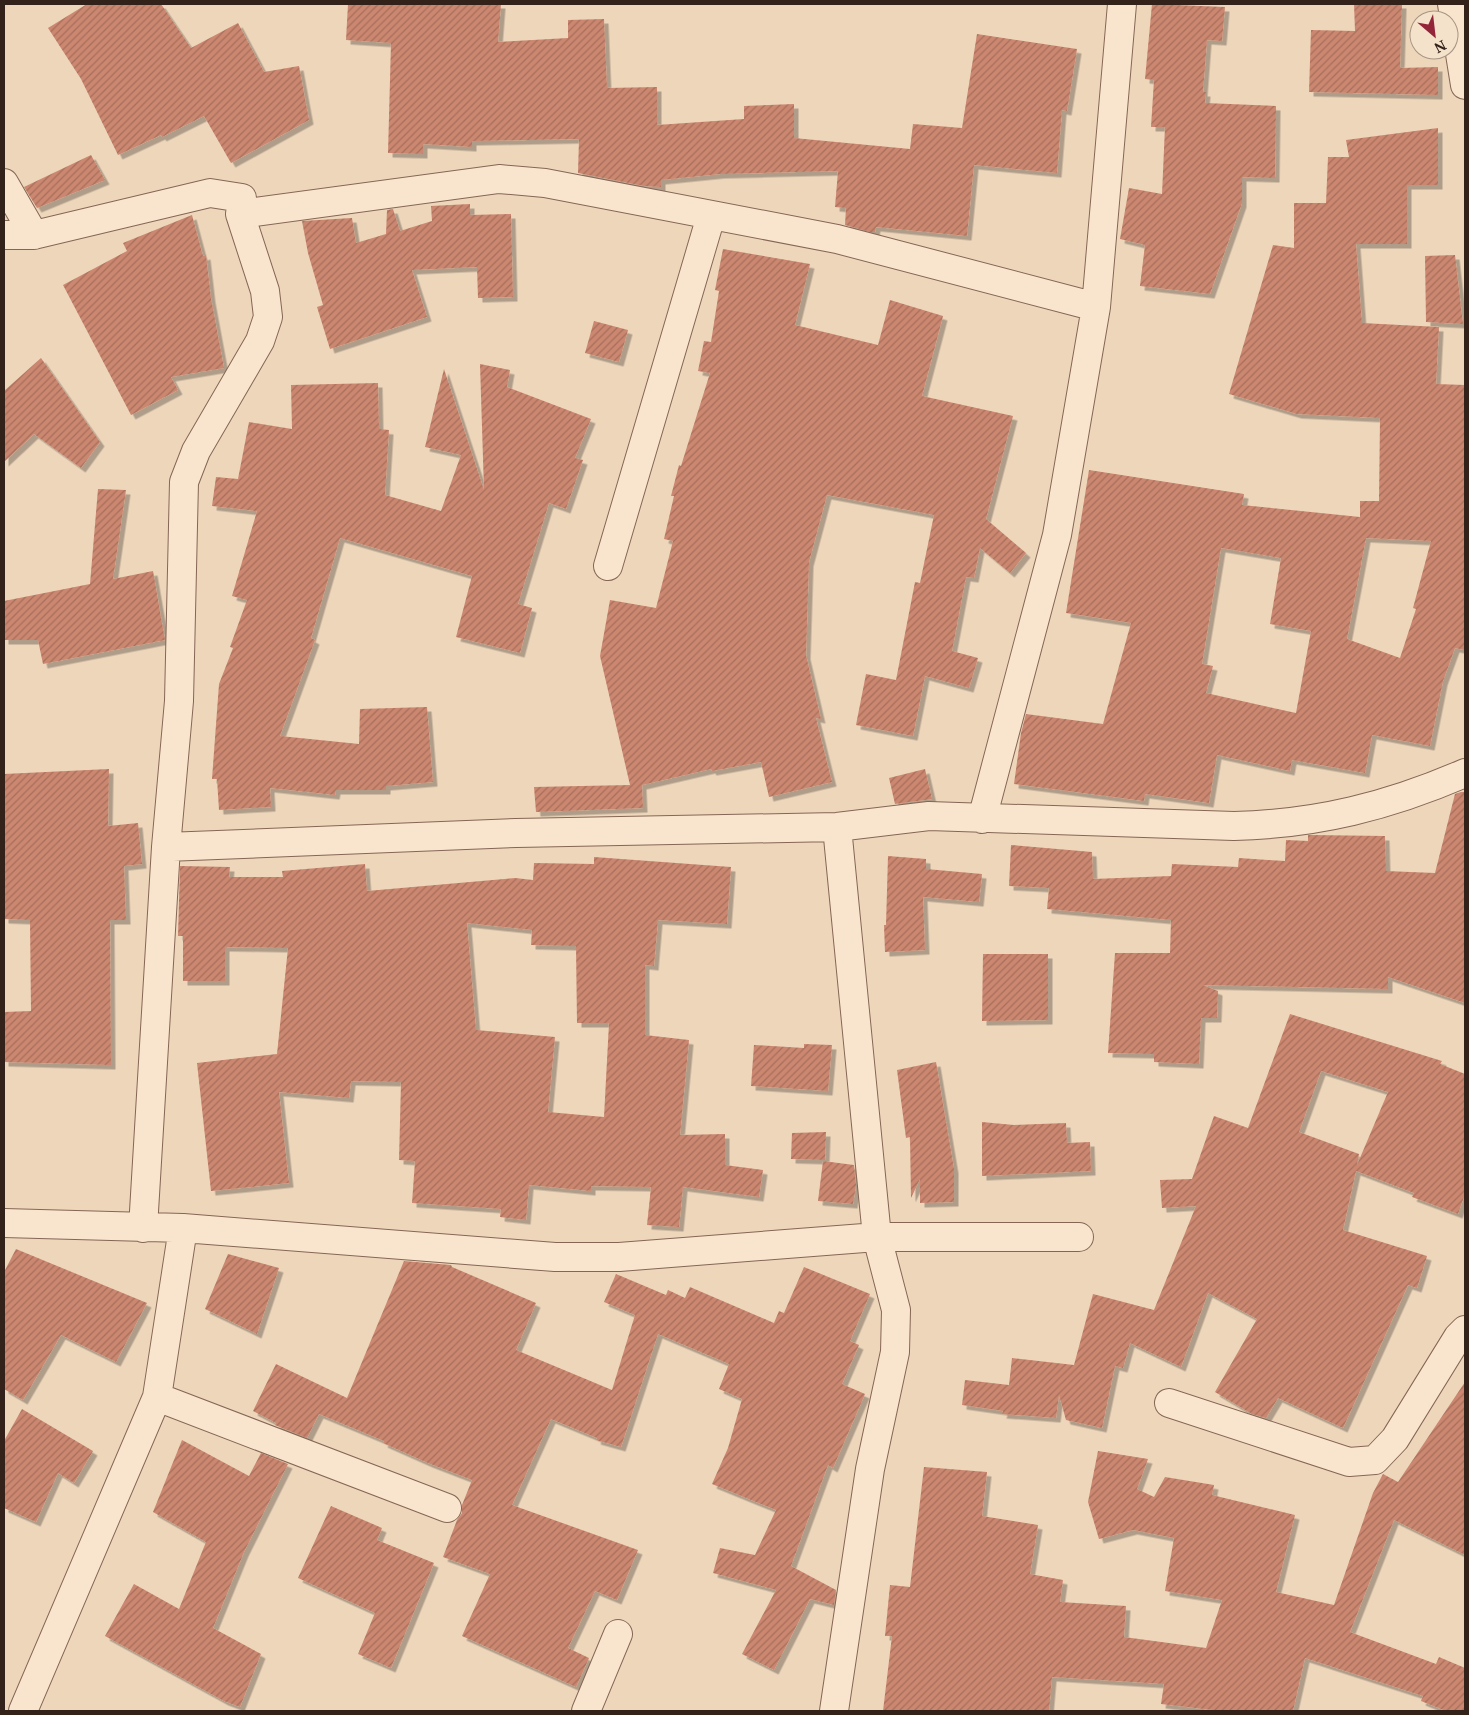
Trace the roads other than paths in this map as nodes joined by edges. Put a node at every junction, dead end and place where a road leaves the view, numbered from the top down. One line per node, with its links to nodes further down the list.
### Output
1 (1122, 4): 9 (street)
2 (1452, 4): 3 (street)
3 (1465, 85)
4 (4, 183): 8 (street)
5 (240, 214): 6 (street); 8 (street); 14 (street)
6 (711, 216): 9 (street); 10 (street)
7 (4, 235): 8 (street)
8 (34, 235)
9 (1096, 307): 12 (street)
10 (608, 566)
11 (1465, 773): 12 (street)
12 (982, 819): 13 (street)
13 (837, 827): 14 (street); 18 (street)
14 (166, 847): 16 (street)
15 (4, 1223): 16 (street)
16 (143, 1228): 17 (street)
17 (183, 1228): 18 (street); 21 (street)
18 (877, 1237): 19 (street); 27 (street)
19 (1079, 1237)
20 (1465, 1330): 22 (street)
21 (157, 1397): 23 (street); 25 (street)
22 (1169, 1403)
23 (447, 1508)
24 (618, 1634): 26 (street)
25 (23, 1711)
26 (586, 1711)
27 (834, 1711)

